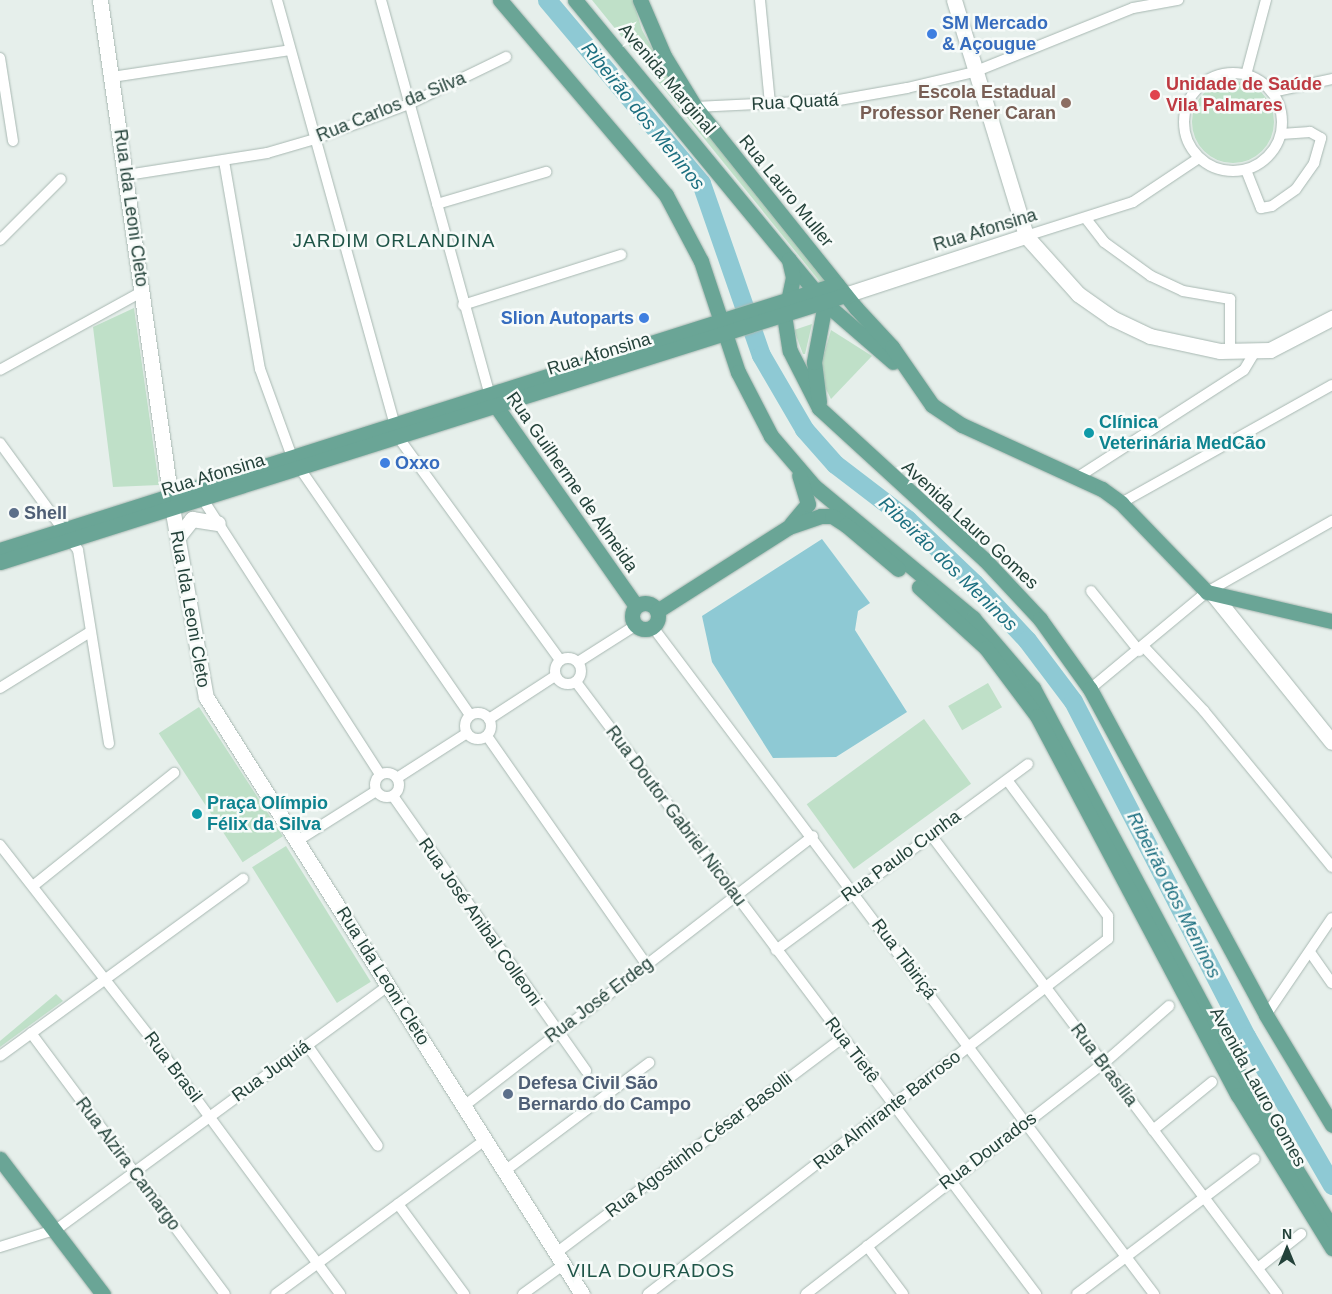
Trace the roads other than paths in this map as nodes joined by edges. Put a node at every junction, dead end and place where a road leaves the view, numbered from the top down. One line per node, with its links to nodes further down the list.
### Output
1 (100, 0): 16 (street, Rua Ida Leoni Cleto)
2 (277, 0): 11 (street)
3 (381, 0): 19 (street, Rua Guilherme de Almeida)
4 (500, 0): 43 (main road, Avenida Lauro Gomes)
5 (575, 0): 35 (main road, Avenida Marginal)
6 (640, 0): 21 (main road, Rua Lauro Muller)
7 (760, 0): 20 (street)
8 (954, 0): 14 (street)
9 (1178, 0): 14 (street, Rua Quatá)
10 (1266, 0): 15 (street)
11 (290, 50): 16 (street); 23 (street)
12 (506, 57): 19 (street, Rua Carlos da Silva)
13 (0, 58): 24 (street)
14 (974, 72): 20 (street, Rua Quatá); 33 (street)
15 (1246, 75): 18 (street); 25 (street)
16 (112, 77): 29 (street, Rua Ida Leoni Cleto)
17 (1332, 80): 18 (street)
18 (1272, 92): 22 (street)
19 (409, 104): 23 (street, Rua Carlos da Silva); 31 (street, Rua Guilherme de Almeida)
20 (770, 104): 21 (street, Rua Quatá)
21 (695, 107): 37 (main road, Rua Lauro Muller)
22 (1281, 134): 27 (street); 27 (street)
23 (315, 139): 26 (street, Rua Carlos da Silva); 51 (street)
24 (13, 141)
25 (1199, 158): 27 (street); 32 (street, Rua Afonsina)
26 (224, 161): 29 (street, Rua Carlos da Silva); 53 (street)
27 (1246, 170)
28 (546, 172): 31 (street)
29 (127, 175): 38 (street, Rua Ida Leoni Cleto)
30 (61, 179): 34 (street)
31 (437, 204): 40 (street, Rua Guilherme de Almeida)
32 (1087, 220): 33 (street, Rua Afonsina); 44 (street)
33 (1026, 236): 37 (street, Rua Afonsina); 44 (street)
34 (0, 240)
35 (787, 253): 39 (main road, Avenida Marginal); 41 (main road)
36 (621, 255): 40 (street)
37 (841, 290): 39 (main road, Rua Afonsina); 48 (main road, Rua Lauro Muller)
38 (143, 291): 46 (street); 57 (street, Rua Ida Leoni Cleto)
39 (821, 297): 41 (main road, Rua Afonsina); 48 (main road, Rua Lauro Muller); 50 (main road)
40 (463, 305): 49 (street, Rua Guilherme de Almeida)
41 (786, 308): 43 (main road, Rua Afonsina); 50 (main road, Avenida Lauro Gomes)
42 (1332, 318): 45 (street)
43 (728, 326): 49 (main road, Rua Afonsina); 54 (main road, Avenida Lauro Gomes)
44 (1230, 351): 45 (street)
45 (1255, 352): 55 (street)
46 (0, 370)
47 (1332, 385): 58 (street)
48 (924, 393): 55 (main road, Rua Lauro Muller)
49 (492, 401): 51 (main road, Rua Afonsina); 68 (main road, Rua Guilherme de Almeida)
50 (819, 408): 80 (main road, Avenida Lauro Gomes)
51 (395, 431): 53 (main road, Rua Afonsina); 75 (street)
52 (0, 443): 62 (street)
53 (296, 462): 56 (main road, Rua Afonsina); 57 (main road, Rua Afonsina); 81 (street)
54 (795, 466): 61 (main road, Avenida Lauro Gomes); 138 (main road, Avenida Lauro Gomes)
55 (1078, 477): 58 (main road, Rua Lauro Muller)
56 (202, 498): 57 (main road, Rua Afonsina); 60 (street)
57 (172, 502): 62 (main road, Rua Afonsina); 63 (street, Rua Ida Leoni Cleto)
58 (1121, 503): 67 (main road, Rua Lauro Muller)
59 (1332, 521): 67 (street)
60 (218, 522): 63 (street); 89 (street)
61 (789, 527): 69 (main road); 143 (main road, Avenida Lauro Gomes)
62 (68, 535): 64 (main road, Rua Afonsina); 65 (main road, Rua Afonsina); 73 (street)
63 (178, 537): 96 (street, Rua Ida Leoni Cleto)
64 (0, 550)
65 (0, 562)
66 (1091, 591): 74 (street)
67 (1209, 593): 70 (main road); 74 (street); 85 (street, Rua Lauro Muller)
68 (636, 606): 69 (main road); 71 (main road)
69 (657, 611): 72 (main road)
70 (1332, 621)
71 (636, 625): 72 (main road); 76 (street)
72 (652, 626): 95 (street, Rua Tibiriçá)
73 (90, 632): 79 (street); 86 (street)
74 (1141, 649): 80 (street); 98 (street)
75 (560, 660): 76 (street); 77 (street)
76 (578, 662): 78 (street)
77 (556, 676): 78 (street); 82 (street)
78 (576, 682): 102 (street, Rua Doutor Gabriel Nicolau)
79 (0, 688)
80 (1090, 689): 112 (main road, Avenida Lauro Gomes)
81 (470, 715): 82 (street); 83 (street)
82 (489, 719): 84 (street)
83 (467, 733): 84 (street); 90 (street)
84 (487, 736): 106 (street)
85 (1332, 742)
86 (109, 744)
87 (1028, 764): 91 (street, Rua Paulo Cunha)
88 (174, 773): 100 (street)
89 (380, 774): 90 (street); 92 (street)
90 (397, 778): 93 (street)
91 (1007, 780): 94 (street, Rua Paulo Cunha); 110 (street, Rua Almirante Barroso)
92 (376, 791): 93 (street); 96 (street)
93 (393, 796): 113 (street, Rua José Anibal Colleoni)
94 (931, 835): 101 (street, Rua Paulo Cunha); 110 (street, Rua Brasília)
95 (813, 836): 101 (street, Rua Tibiriçá); 102 (street, Rua José Erdeg)
96 (297, 841): 109 (street, Rua Ida Leoni Cleto)
97 (0, 845): 100 (street, Rua Brasil)
98 (1332, 867)
99 (243, 879): 107 (street)
100 (33, 886): 107 (street, Rua Brasil)
101 (854, 890): 104 (street, Rua Paulo Cunha); 117 (street, Rua Tibiriçá)
102 (735, 896): 104 (street, Rua Doutor Gabriel Nicolau); 106 (street, Rua José Erdeg)
103 (1332, 918): 105 (street)
104 (776, 950): 115 (street, Rua Tietê)
105 (1310, 952): 108 (street); 112 (street)
106 (646, 964): 113 (street, Rua José Erdeg)
107 (106, 980): 114 (street); 125 (street, Rua Brasil)
108 (1332, 983)
109 (389, 985): 116 (street, Rua Juquiá); 123 (street, Rua Ida Leoni Cleto)
110 (1046, 989): 117 (street, Rua Almirante Barroso); 120 (street, Rua Brasília)
111 (1169, 1006): 120 (street, Rua Dourados)
112 (1266, 1015): 127 (main road, Avenida Lauro Gomes)
113 (557, 1032): 121 (street, Rua José Anibal Colleoni); 123 (street, Rua José Erdeg)
114 (31, 1034): 118 (street); 134 (street, Rua Alzira Camargo)
115 (842, 1038): 124 (street, Rua Tietê); 145 (street, Rua Agostinho César Basolli)
116 (306, 1045): 125 (street, Rua Juquiá); 130 (street)
117 (969, 1046): 124 (street, Rua Almirante Barroso); 126 (street, Rua Tibiriçá)
118 (0, 1056)
119 (648, 1062): 133 (street)
120 (1103, 1064): 126 (street, Rua Dourados); 128 (street, Rua Brasília)
121 (586, 1071)
122 (1212, 1082): 128 (street)
123 (464, 1106): 129 (street, Rua Ida Leoni Cleto)
124 (893, 1106): 135 (street, Rua Tietê); 155 (street, Rua Almirante Barroso)
125 (209, 1116): 134 (street, Rua Juquiá); 146 (street, Rua Brasil)
126 (1027, 1122): 135 (street, Rua Dourados); 144 (street, Rua Tibiriçá)
127 (1332, 1125)
128 (1153, 1130): 136 (street, Rua Brasília)
129 (486, 1139): 133 (street, Rua Ida Leoni Cleto); 137 (street)
130 (378, 1146)
131 (0, 1159): 139 (main road)
132 (1255, 1160): 136 (street)
133 (506, 1170): 145 (street, Rua Ida Leoni Cleto)
134 (134, 1172): 139 (street, Rua Juquiá); 149 (street, Rua Alzira Camargo)
135 (949, 1180): 141 (street, Rua Dourados); 158 (street, Rua Tietê)
136 (1204, 1198): 144 (street); 147 (street, Rua Brasília)
137 (398, 1204): 146 (street); 152 (street)
138 (1332, 1228)
139 (57, 1229): 142 (street, Rua Juquiá); 148 (main road)
140 (1301, 1234): 147 (street)
141 (867, 1246): 156 (street, Rua Dourados); 157 (street)
142 (0, 1247)
143 (1332, 1248)
144 (1126, 1258): 159 (street); 160 (street, Rua Tibiriçá)
145 (560, 1259): 153 (street, Rua Agostinho César Basolli); 154 (street, Rua Ida Leoni Cleto)
146 (317, 1263): 150 (street); 151 (street, Rua Brasil)
147 (1258, 1268): 161 (street, Rua Brasília)
148 (104, 1294)
149 (225, 1294)
150 (276, 1294)
151 (340, 1294)
152 (464, 1294)
153 (523, 1294)
154 (582, 1294)
155 (648, 1294)
156 (806, 1294)
157 (902, 1294)
158 (1036, 1294)
159 (1077, 1294)
160 (1154, 1294)
161 (1277, 1294)

